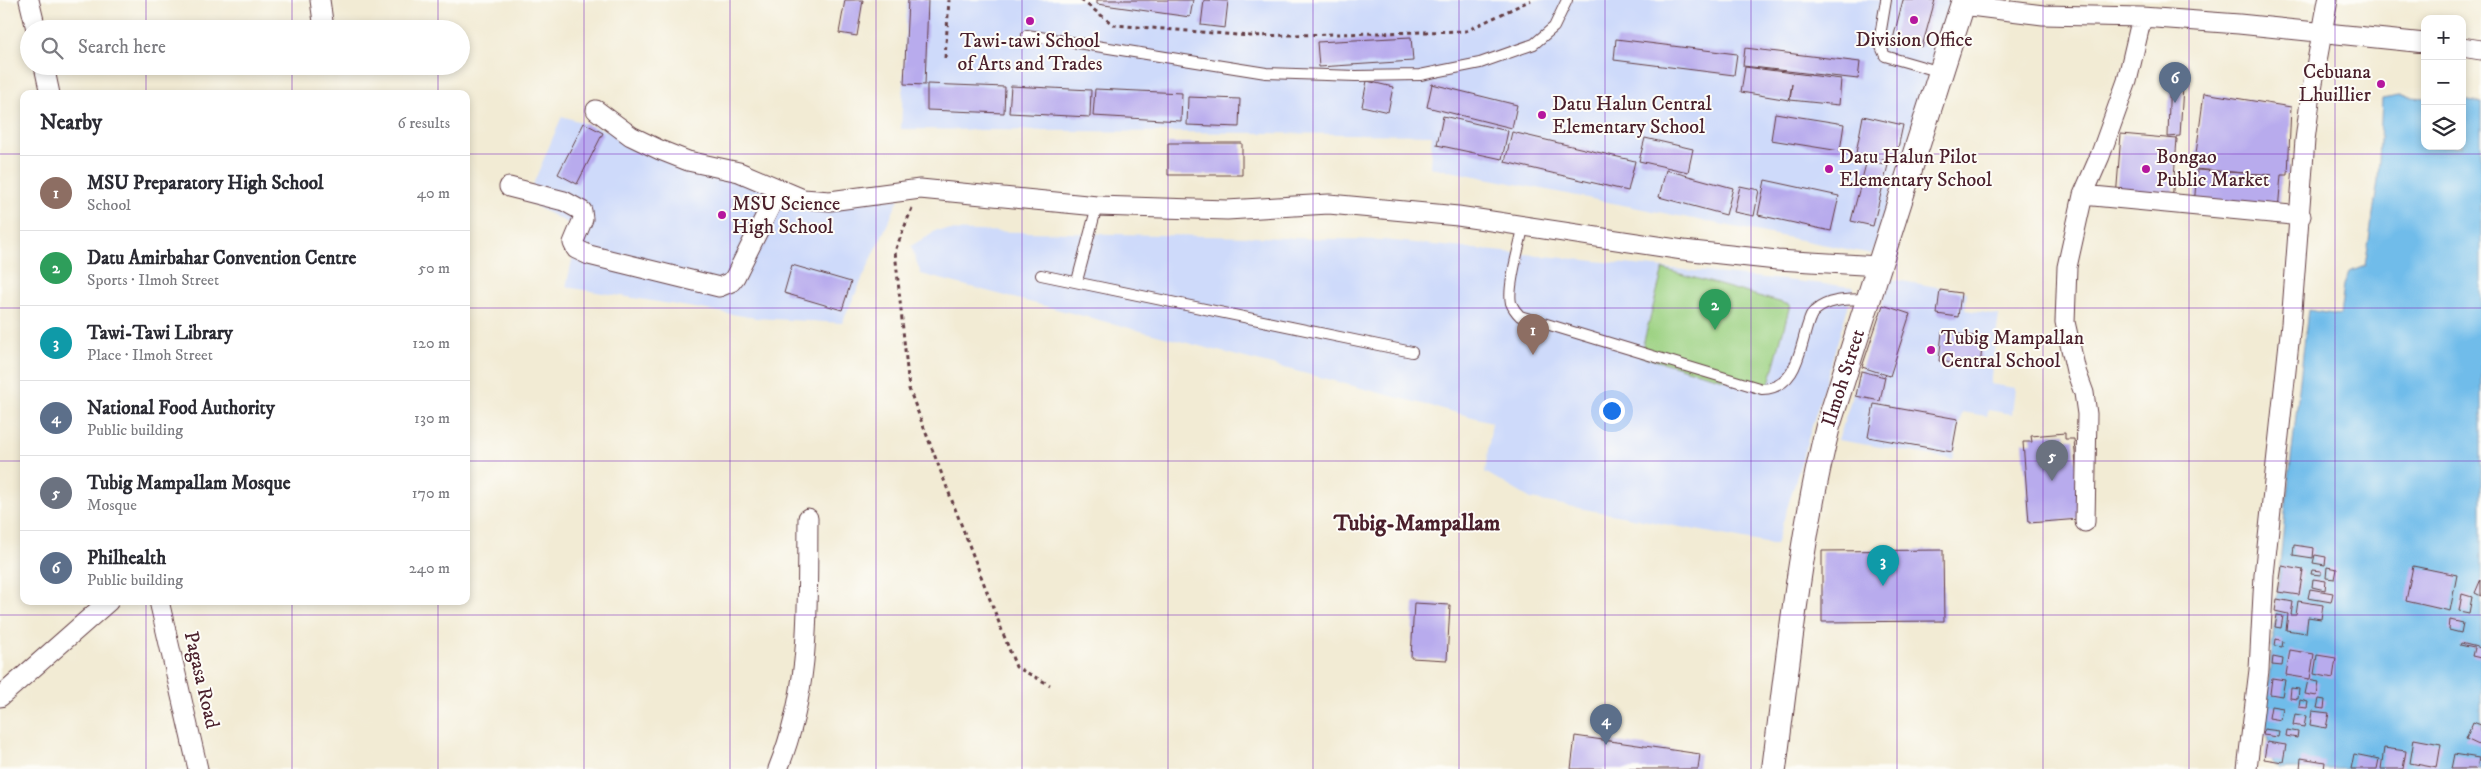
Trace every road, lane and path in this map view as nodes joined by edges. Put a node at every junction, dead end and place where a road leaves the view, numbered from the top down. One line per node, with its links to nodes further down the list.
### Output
1 (29, 0): 11 (street)
2 (320, 0): 12 (street)
3 (949, 0): 18 (path)
4 (1081, 0): 5 (path)
5 (1531, 0)
6 (1568, 0): 14 (lane)
7 (1886, 0): 19 (lane)
8 (2328, 0): 13 (street)
9 (1963, 3): 10 (street); 19 (street, Ilmoh Street)
10 (2142, 17): 13 (street); 26 (street)
11 (34, 20)
12 (323, 20)
13 (2322, 31): 15 (street); 28 (street)
14 (1027, 35)
15 (2421, 43)
16 (2466, 48): 17 (street)
17 (2481, 50)
18 (945, 58)
19 (1941, 72): 30 (street, Ilmoh Street)
20 (46, 75): 21 (street)
21 (49, 90)
22 (596, 110): 25 (street)
23 (509, 188): 25 (street)
24 (920, 189): 25 (street); 27 (street); 39 (path)
25 (780, 190)
26 (2083, 195): 28 (street); 36 (street)
27 (1097, 206): 29 (street); 32 (lane)
28 (2301, 216): 44 (street)
29 (1523, 228): 30 (street); 33 (lane)
30 (1879, 266): 33 (street, Ilmoh Street)
31 (1040, 275): 32 (lane)
32 (1077, 281): 34 (lane)
33 (1868, 299): 43 (street, Ilmoh Street)
34 (1412, 352)
35 (808, 518): 42 (street)
36 (2084, 522)
37 (104, 605): 40 (street)
38 (160, 605): 41 (street, Pagasa Road)
39 (1050, 685)
40 (0, 697)
41 (198, 769)
42 (778, 769)
43 (1774, 769)
44 (2247, 769)

